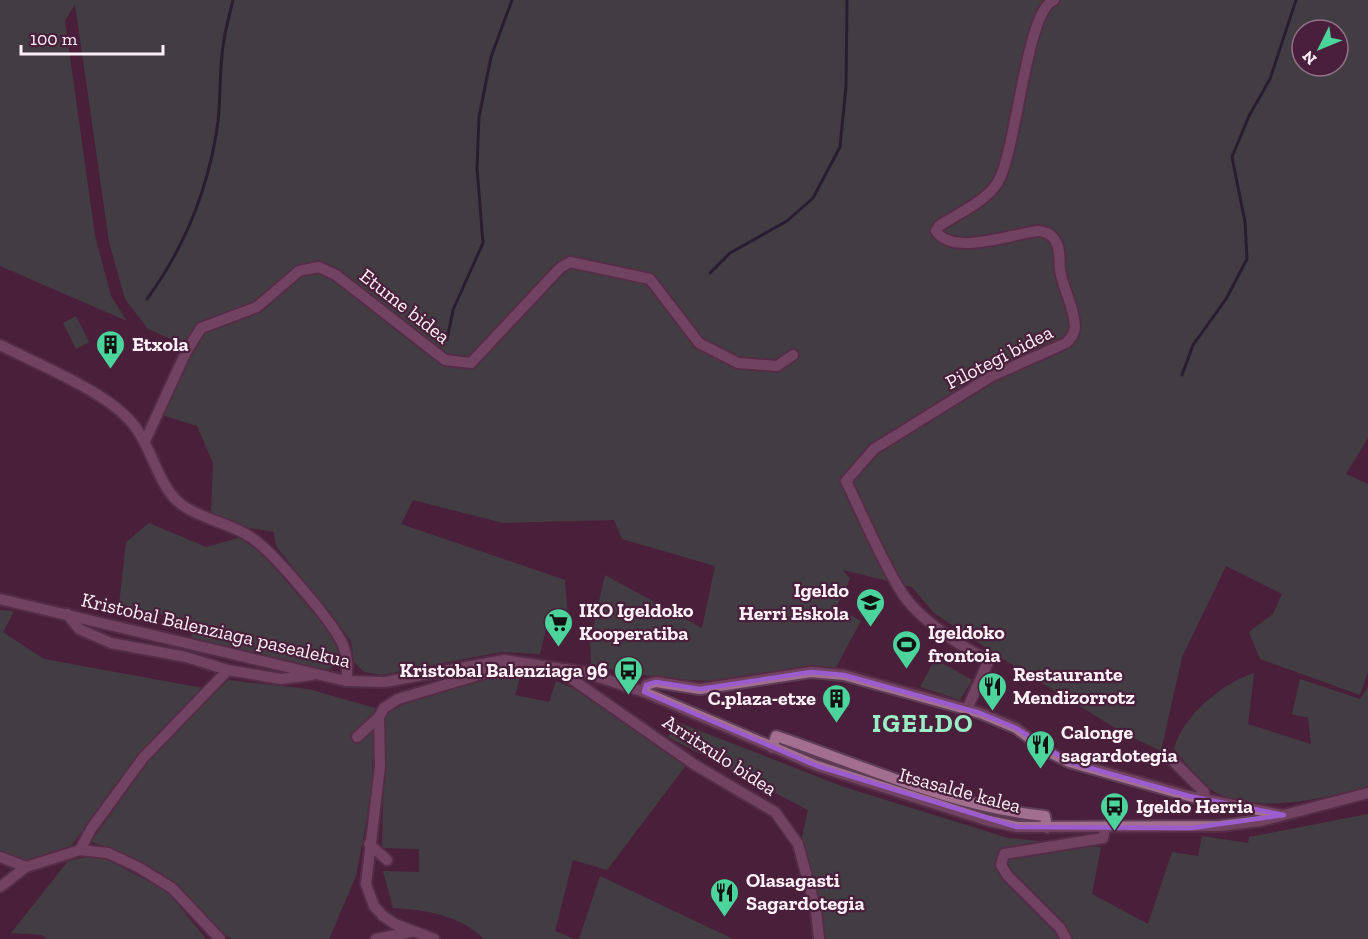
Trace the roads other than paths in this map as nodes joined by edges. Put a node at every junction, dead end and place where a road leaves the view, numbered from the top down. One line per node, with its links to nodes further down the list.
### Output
1 (1054, 0): 13 (street, Pilotegi bidea)
2 (0, 345): 4 (street)
3 (793, 355): 4 (street, Etume bidea)
4 (145, 441): 11 (street)
5 (0, 599): 6 (street, Kristobal Balenziaga pasealekua)
6 (67, 614): 9 (street); 10 (street, Kristobal Balenziaga pasealekua)
7 (522, 663): 8 (street, Kristobal Balenziaga pasealekua); 11 (street, Kristobal Balenziaga pasealekua); 14 (street)
8 (566, 669): 12 (street, Kristobal Balenziaga pasealekua); 33 (street, Arritxulo bidea)
9 (228, 670): 10 (street); 24 (street)
10 (312, 675): 11 (street, Kristobal Balenziaga pasealekua)
11 (346, 681)
12 (644, 692): 13 (street); 22 (street, Itsasalde kalea)
13 (968, 709): 18 (street)
14 (380, 717): 15 (street); 23 (street)
15 (357, 737)
16 (1171, 759): 18 (street)
17 (1368, 793): 20 (street, Itsasalde kalea)
18 (1205, 799): 19 (street)
19 (1225, 803): 20 (street); 21 (street)
20 (1284, 816): 21 (street, Itsasalde kalea)
21 (1220, 826): 22 (street, Itsasalde kalea)
22 (1105, 828): 34 (street)
23 (369, 844): 26 (street); 29 (street)
24 (80, 850): 27 (street); 30 (street)
25 (0, 857): 27 (street)
26 (387, 860)
27 (26, 867): 28 (street)
28 (0, 887)
29 (413, 932): 31 (street); 32 (street)
30 (220, 939)
31 (376, 939)
32 (434, 939)
33 (819, 939)
34 (1066, 939)

